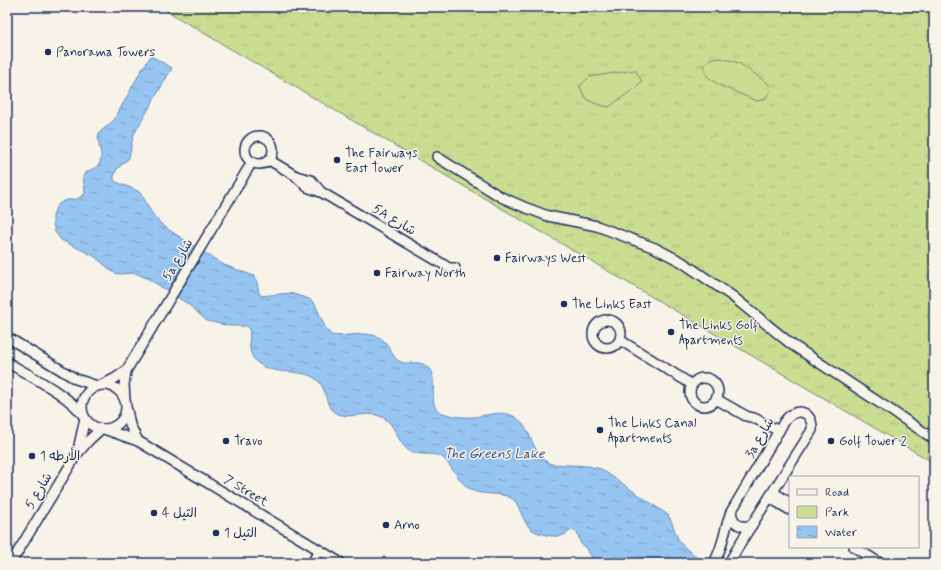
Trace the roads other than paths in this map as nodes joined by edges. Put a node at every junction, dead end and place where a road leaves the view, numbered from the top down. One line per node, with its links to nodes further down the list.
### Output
1 (437, 157): 16 (street)
2 (269, 160): 3 (street); 3 (street); 4 (street, 5A شارع)
3 (252, 162): 8 (street, 5a شارع)
4 (455, 268)
5 (7, 337): 10 (street)
6 (620, 340): 9 (street)
7 (7, 362): 13 (street)
8 (126, 371): 10 (street, 5a شارع); 12 (street, 5a شارع)
9 (691, 384): 11 (street); 11 (street)
10 (99, 386): 12 (street); 13 (street)
11 (716, 399): 15 (street)
12 (126, 403): 14 (street); 17 (street)
13 (84, 417): 14 (street); 18 (street, شارع 5)
14 (103, 429): 17 (street, 7 Street); 18 (street, شارع 5)
15 (777, 434): 19 (street, 3a شارع); 22 (street, 3a شارع)
16 (934, 439)
17 (138, 441): 25 (street, 7 Street)
18 (77, 454): 28 (street, شارع 5)
19 (772, 495): 20 (street); 21 (street); 23 (street, 3a شارع)
20 (789, 503)
21 (789, 509)
22 (731, 512): 23 (street); 26 (street, 3a شارع)
23 (752, 525): 27 (street, 3a شارع)
24 (856, 548): 31 (street)
25 (320, 550): 29 (street); 30 (street, 7 Street)
26 (716, 560)
27 (729, 562)
28 (11, 563)
29 (312, 563)
30 (341, 563)
31 (880, 563)

